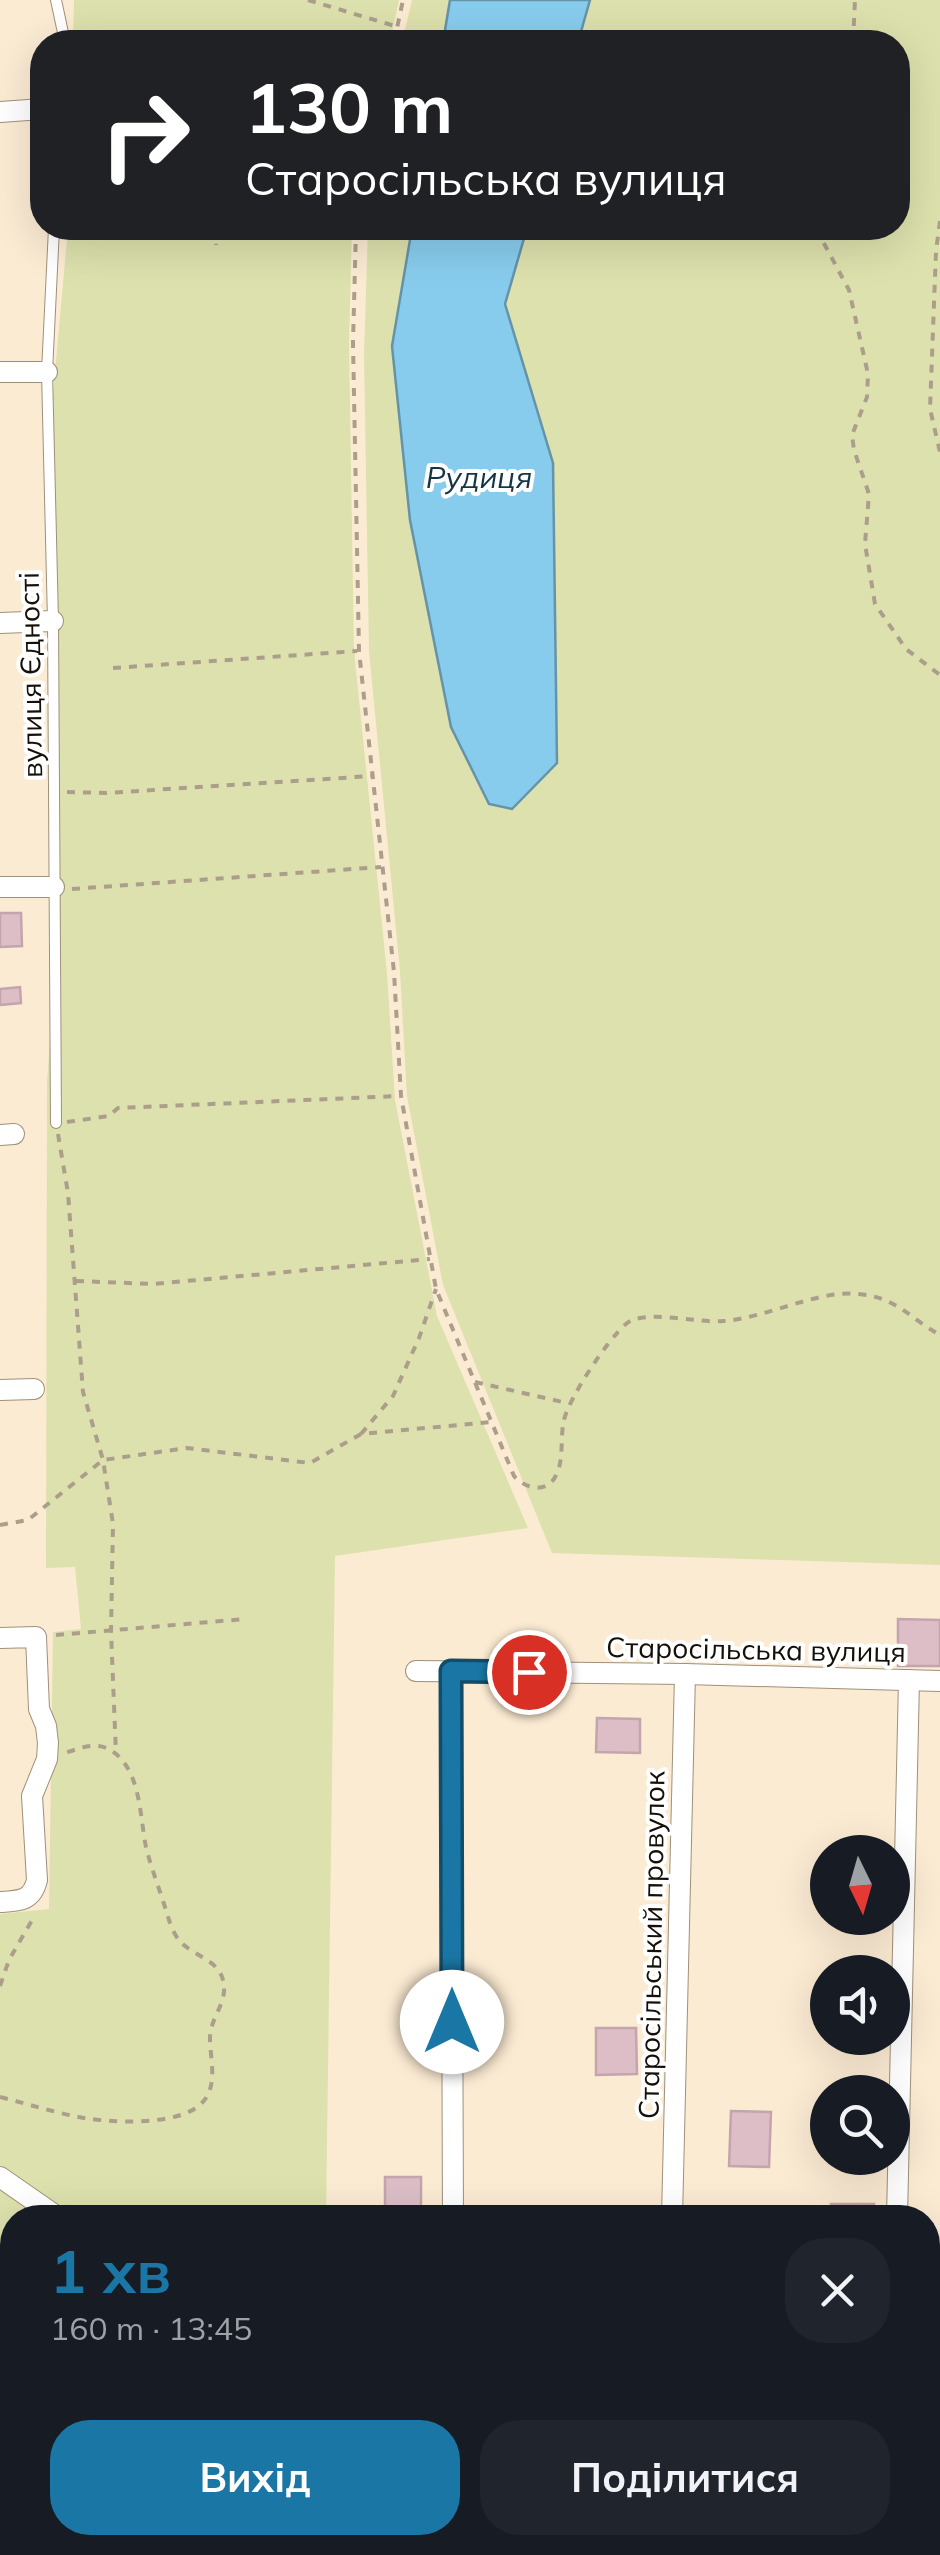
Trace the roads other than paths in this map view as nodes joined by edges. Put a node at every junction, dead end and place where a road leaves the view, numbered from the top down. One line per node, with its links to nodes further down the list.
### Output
1 (56, 0): 2 (lane)
2 (62, 30)
3 (30, 110): 4 (street)
4 (0, 112)
5 (54, 240): 7 (lane, вулиця Єдності)
6 (0, 372): 7 (street)
7 (48, 372): 8 (lane, вулиця Єдності)
8 (52, 621): 9 (street); 11 (lane, вулиця Єдності)
9 (0, 623)
10 (0, 887): 11 (street)
11 (54, 889): 12 (lane, вулиця Єдності)
12 (56, 1123)
13 (34, 1389): 14 (street)
14 (0, 1390)
15 (0, 1638): 21 (street)
16 (416, 1671): 17 (street, Старосільська вулиця)
17 (451, 1671): 18 (street, Старосільська вулиця); 24 (street)
18 (685, 1674): 19 (street, Старосільська вулиця); 25 (street, Старосільський провулок)
19 (909, 1680): 20 (street, Старосільська вулиця); 26 (street)
20 (940, 1681)
21 (0, 1902)
22 (0, 2178): 23 (street)
23 (40, 2205)
24 (453, 2205)
25 (672, 2205)
26 (898, 2205)

